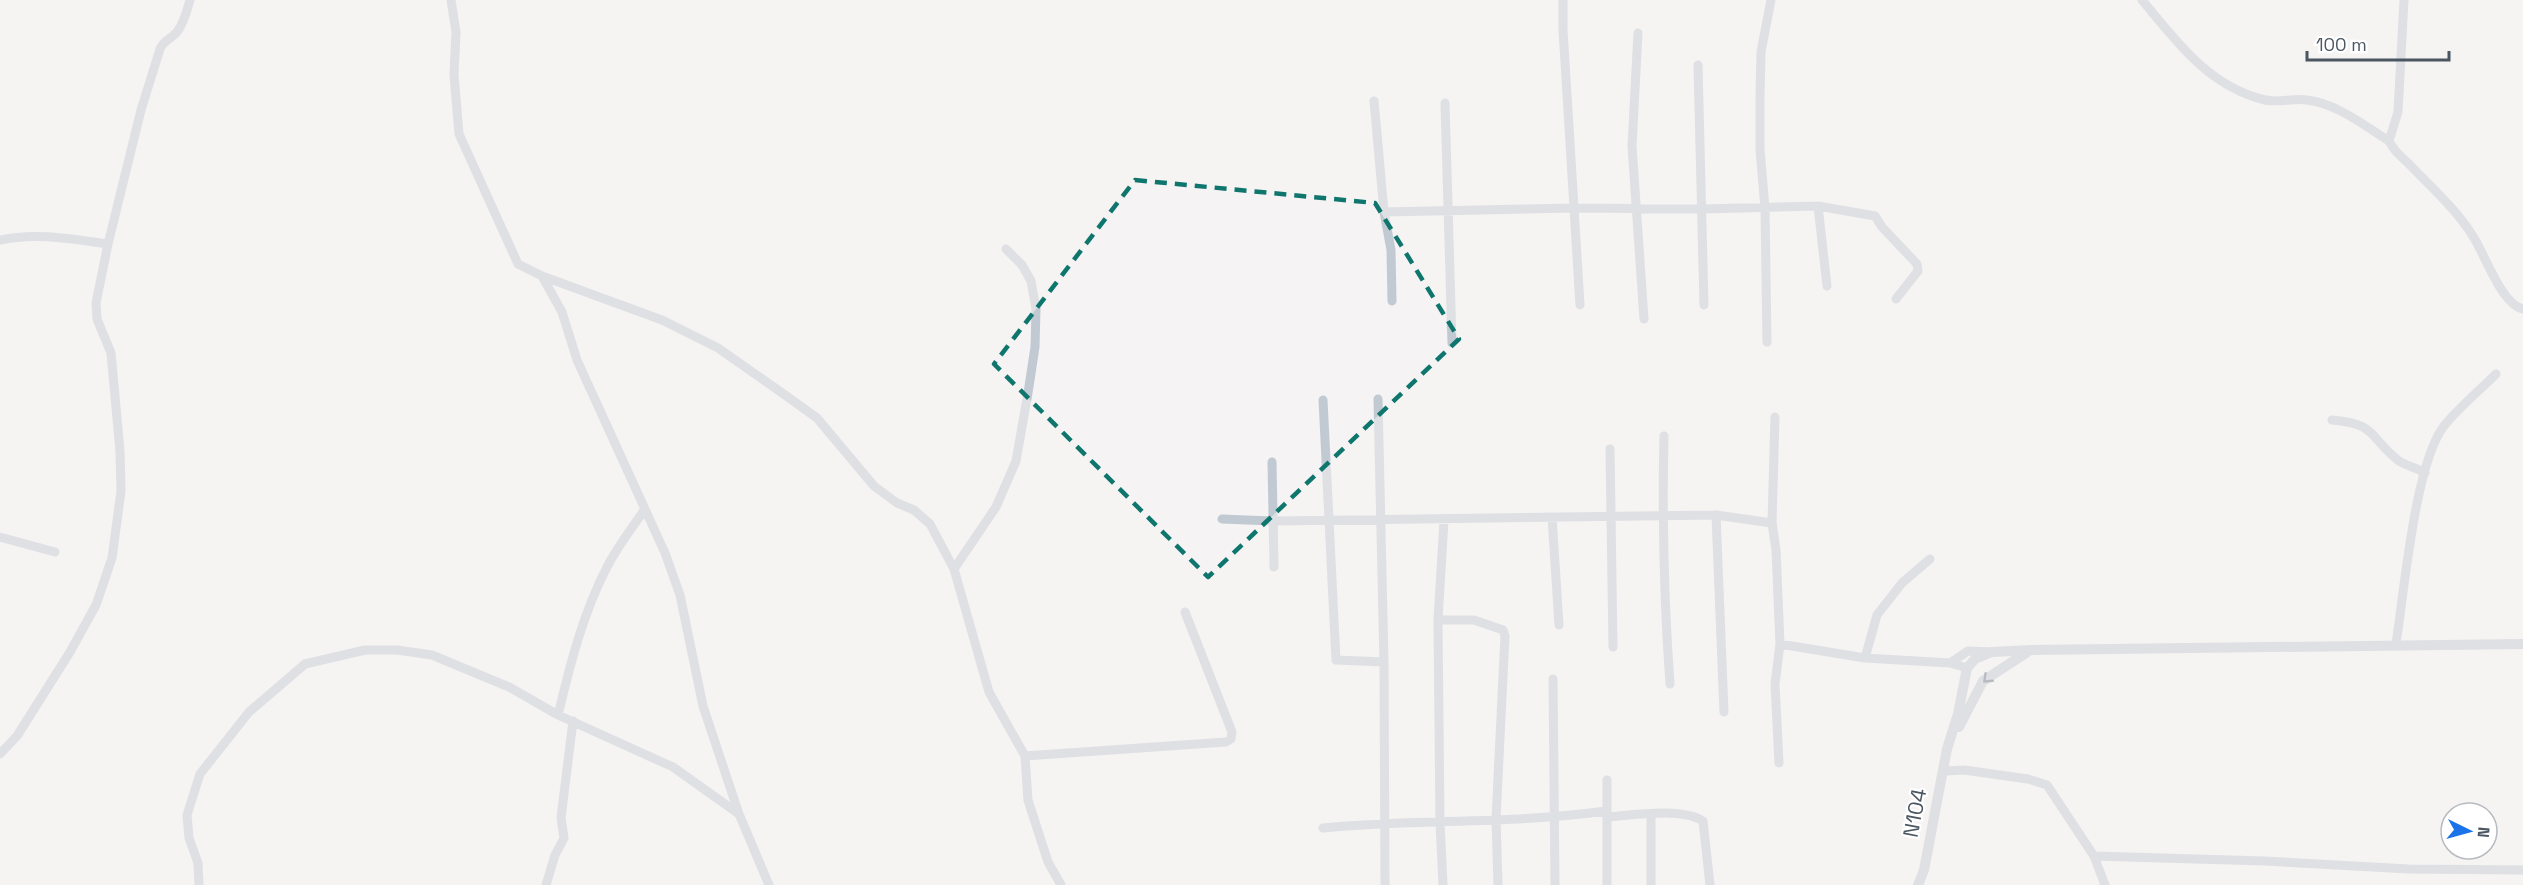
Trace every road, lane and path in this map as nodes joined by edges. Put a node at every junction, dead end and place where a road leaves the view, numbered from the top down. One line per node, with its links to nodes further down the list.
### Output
1 (190, 0): 20 (street)
2 (451, 0): 22 (street)
3 (1563, 0): 13 (street)
4 (1771, 0): 14 (street)
5 (2142, 0): 11 (street)
6 (2404, 0): 11 (street)
7 (1638, 33): 15 (street)
8 (1698, 65): 16 (street)
9 (1374, 101): 18 (street)
10 (1445, 103): 17 (street)
11 (2389, 141): 28 (street)
12 (1818, 206): 14 (street); 23 (street); 24 (street)
13 (1573, 208): 15 (street); 17 (street); 27 (street)
14 (1765, 208): 16 (street); 30 (street)
15 (1635, 209): 16 (street); 29 (street)
16 (1702, 209): 26 (street)
17 (1449, 211): 18 (street); 31 (street)
18 (1384, 212): 25 (street)
19 (0, 240): 20 (street)
20 (108, 243): 76 (street)
21 (1006, 249): 56 (street)
22 (542, 276): 41 (street); 56 (street)
23 (1827, 286)
24 (1896, 299)
25 (1392, 301)
26 (1704, 304)
27 (1580, 305)
28 (2523, 309)
29 (1644, 319)
30 (1767, 342)
31 (1452, 343)
32 (2496, 374): 40 (street)
33 (1378, 399): 47 (street)
34 (1323, 400): 48 (street)
35 (1775, 417): 51 (street)
36 (2332, 420): 40 (street)
37 (1664, 436): 44 (street)
38 (1610, 449): 43 (street)
39 (1272, 462): 50 (street)
40 (2425, 473): 61 (street)
41 (645, 509): 73 (street); 81 (street)
42 (1716, 515): 44 (street); 51 (street); 72 (street)
43 (1611, 516): 44 (street); 45 (street); 63 (street)
44 (1662, 516): 71 (street)
45 (1552, 517): 49 (street); 59 (street)
46 (1222, 519): 50 (street)
47 (1380, 519): 48 (street); 49 (street); 67 (street)
48 (1329, 520): 50 (street); 67 (street)
49 (1444, 520): 58 (street)
50 (1274, 521): 55 (street)
51 (1772, 523): 60 (street)
52 (0, 537): 53 (street)
53 (55, 552)
54 (1930, 559): 66 (street)
55 (1274, 567)
56 (954, 569): 77 (street)
57 (1185, 612): 77 (street)
58 (1438, 620): 85 (street); 87 (street)
59 (1559, 625)
60 (1780, 644): 66 (street); 78 (street)
61 (2396, 644): 62 (street); 64 (street)
62 (2523, 644)
63 (1613, 646)
64 (2032, 650): 65 (street); 75 (street, N104, one-way to 75)
65 (1992, 652): 68 (street); 69 (street)
66 (1865, 658): 68 (street)
67 (1384, 662): 86 (street)
68 (1950, 663): 69 (street)
69 (1967, 668): 75 (street, N104)
70 (1553, 679): 84 (street)
71 (1670, 684)
72 (1724, 712)
73 (558, 715): 74 (street); 91 (street)
74 (573, 722): 81 (street); 92 (street)
75 (1947, 749): 79 (street, N104 / N104)
76 (0, 754)
77 (1025, 756): 94 (street)
78 (1779, 764)
79 (1944, 771): 89 (street); 102 (street, N104 / N104)
80 (1607, 780): 82 (street)
81 (740, 814): 93 (street)
82 (1607, 814): 83 (street); 84 (street); 99 (street)
83 (1651, 814): 100 (street); 101 (street)
84 (1553, 818): 85 (street); 98 (street)
85 (1496, 819): 87 (street); 97 (street)
86 (1385, 822): 87 (street); 88 (street); 95 (street)
87 (1440, 823): 96 (street)
88 (1323, 828)
89 (2094, 856): 90 (street); 103 (street)
90 (2523, 870)
91 (199, 885)
92 (546, 885)
93 (769, 885)
94 (1061, 885)
95 (1385, 885)
96 (1443, 885)
97 (1498, 885)
98 (1555, 885)
99 (1607, 885)
100 (1651, 885)
101 (1710, 885)
102 (1918, 885)
103 (2105, 885)

